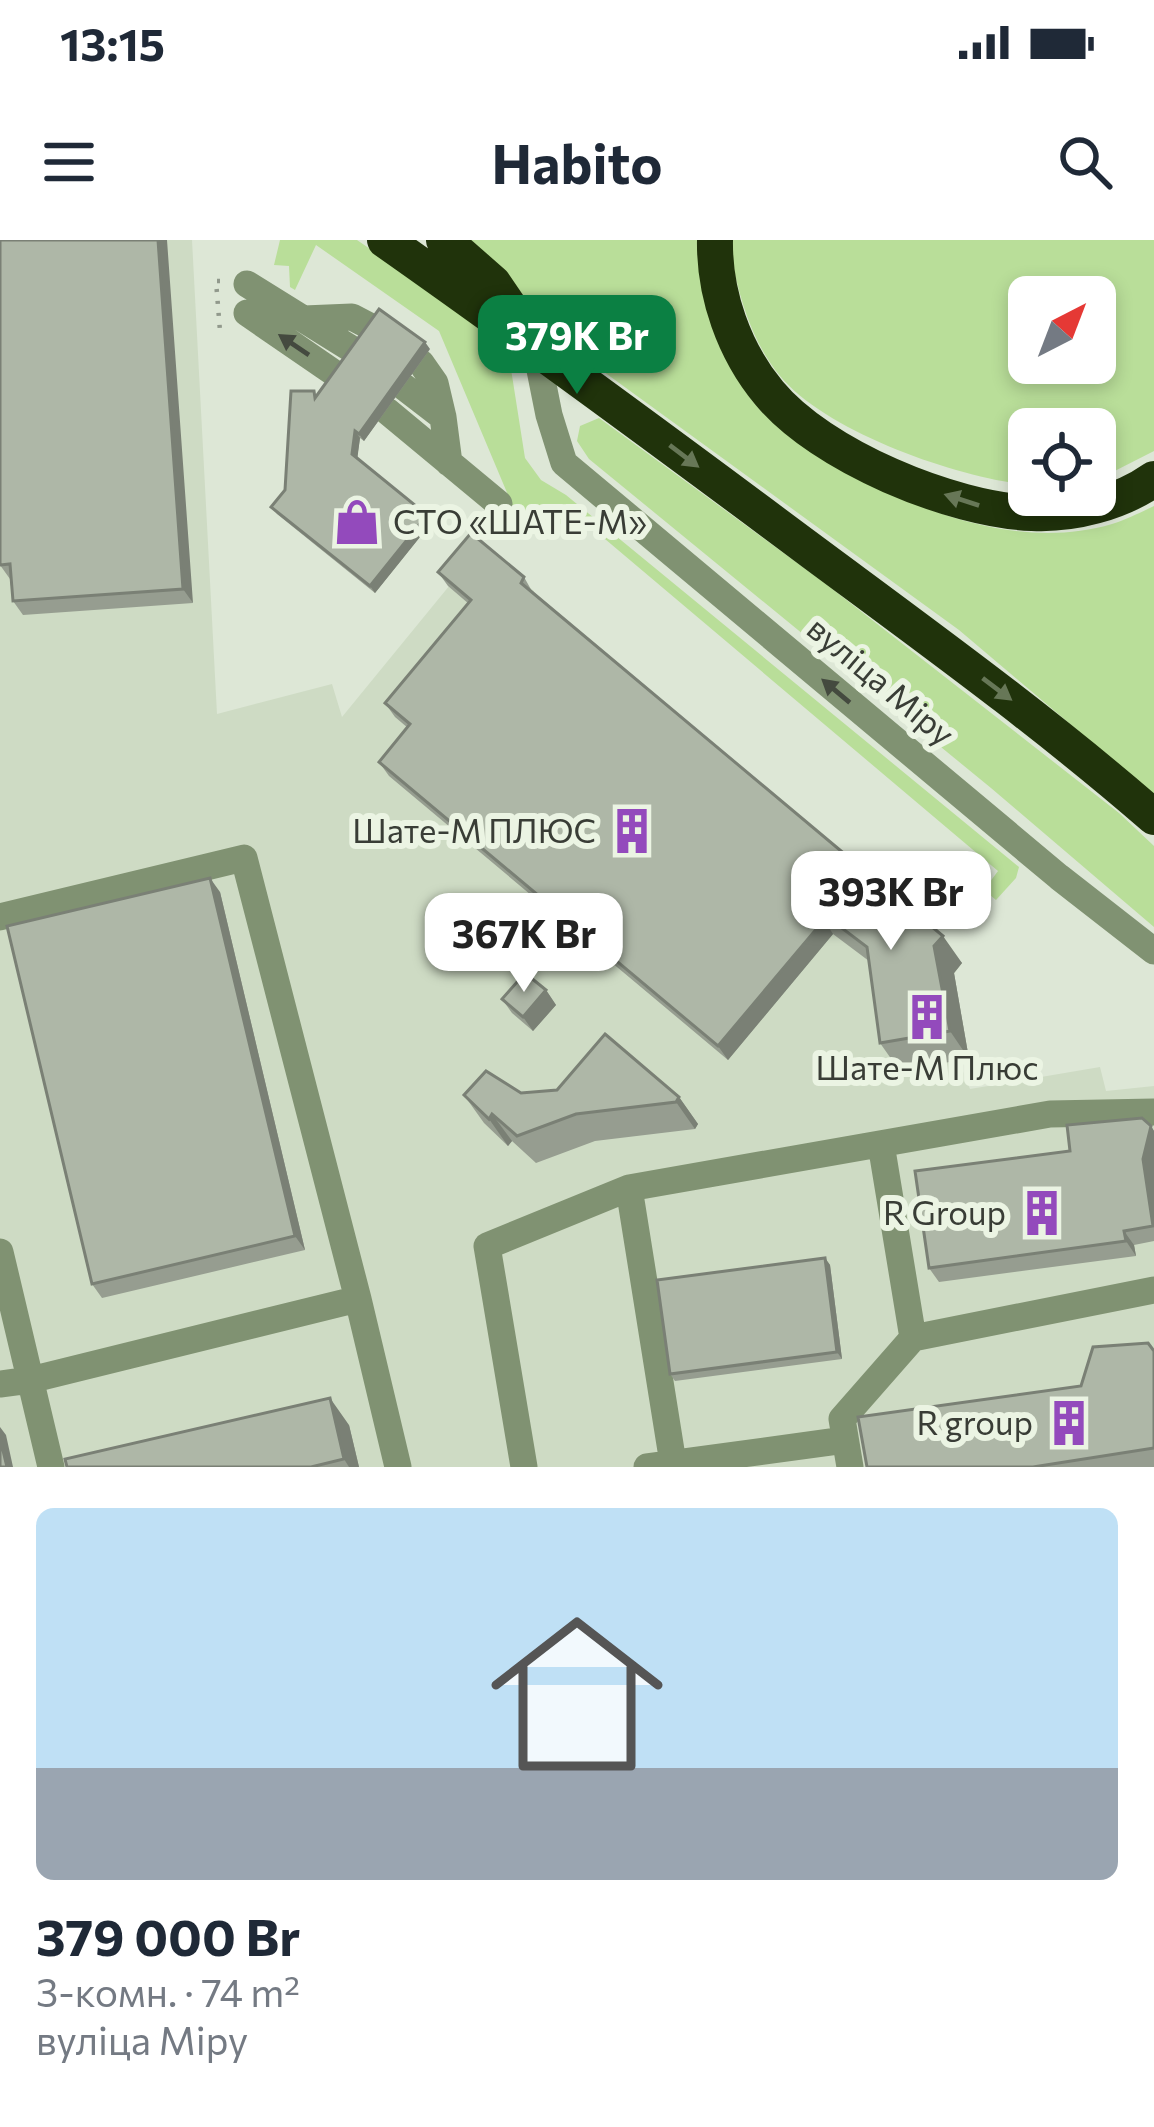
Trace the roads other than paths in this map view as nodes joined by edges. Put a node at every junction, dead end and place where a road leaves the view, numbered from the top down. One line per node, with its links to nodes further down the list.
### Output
1 (385, 240): 8 (highway)
2 (444, 240): 8 (highway)
3 (715, 240): 16 (highway, one-way to 3)
4 (247, 284): 6 (street)
5 (247, 313): 11 (street, one-way to 5)
6 (302, 319): 7 (street); 9 (street)
7 (375, 328)
8 (535, 345): 18 (highway, one-way to 18); 20 (street, вуліца Міру, one-way to 8)
9 (358, 352)
10 (421, 363): 14 (street)
11 (340, 376)
12 (404, 387): 14 (street)
13 (387, 411): 15 (street)
14 (443, 417): 15 (street)
15 (449, 463): 17 (street)
16 (1154, 479)
17 (499, 504)
18 (1154, 817)
19 (0, 917): 26 (street)
20 (1154, 951)
21 (1154, 1112): 22 (street)
22 (881, 1144): 23 (street); 27 (street)
23 (628, 1188): 31 (street); 34 (street)
24 (0, 1252): 28 (street)
25 (1154, 1290): 27 (street)
26 (358, 1299): 28 (street); 33 (street)
27 (913, 1338): 30 (street)
28 (30, 1380): 29 (street); 32 (street)
29 (0, 1384)
30 (847, 1454): 31 (street)
31 (660, 1465)
32 (51, 1467)
33 (398, 1467)
34 (524, 1467)

